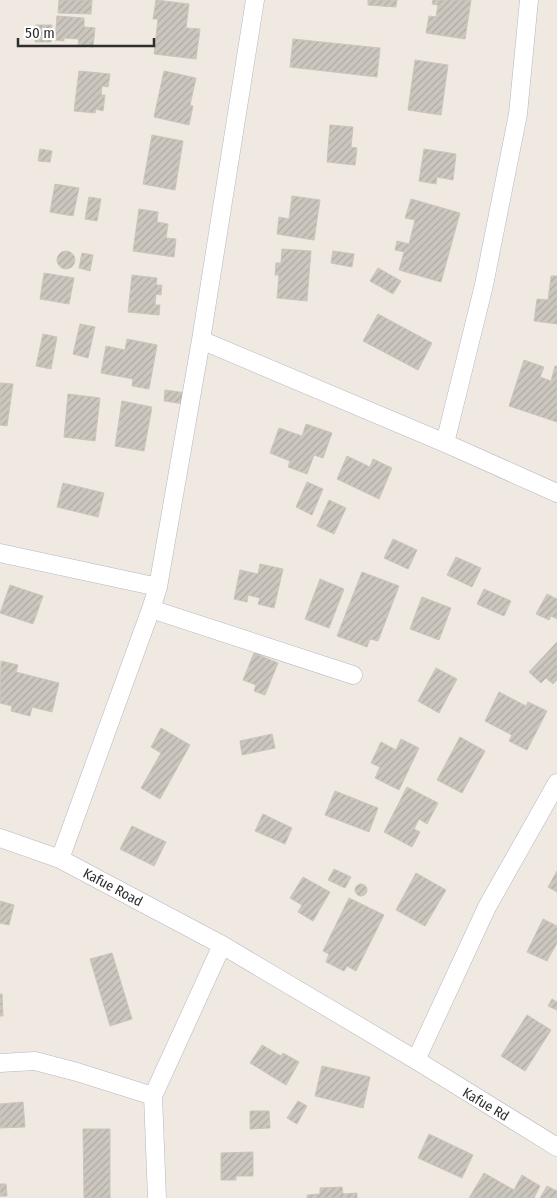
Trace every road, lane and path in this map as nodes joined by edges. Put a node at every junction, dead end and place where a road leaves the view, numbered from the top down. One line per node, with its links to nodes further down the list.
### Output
1 (255, 0): 3 (street)
2 (529, 0): 4 (street)
3 (201, 340): 4 (street); 7 (street)
4 (445, 443): 5 (street)
5 (557, 493)
6 (0, 553): 7 (street)
7 (158, 587): 8 (street)
8 (151, 609): 9 (street); 12 (street)
9 (353, 675)
10 (557, 783): 14 (street)
11 (0, 838): 12 (street, Kafue Road)
12 (60, 859): 13 (street, Kafue Road)
13 (222, 945): 14 (street, Kafue Road); 16 (street)
14 (416, 1060): 17 (street, Kafue Rd)
15 (0, 1063): 16 (street)
16 (153, 1096): 18 (street)
17 (557, 1147)
18 (157, 1198)

